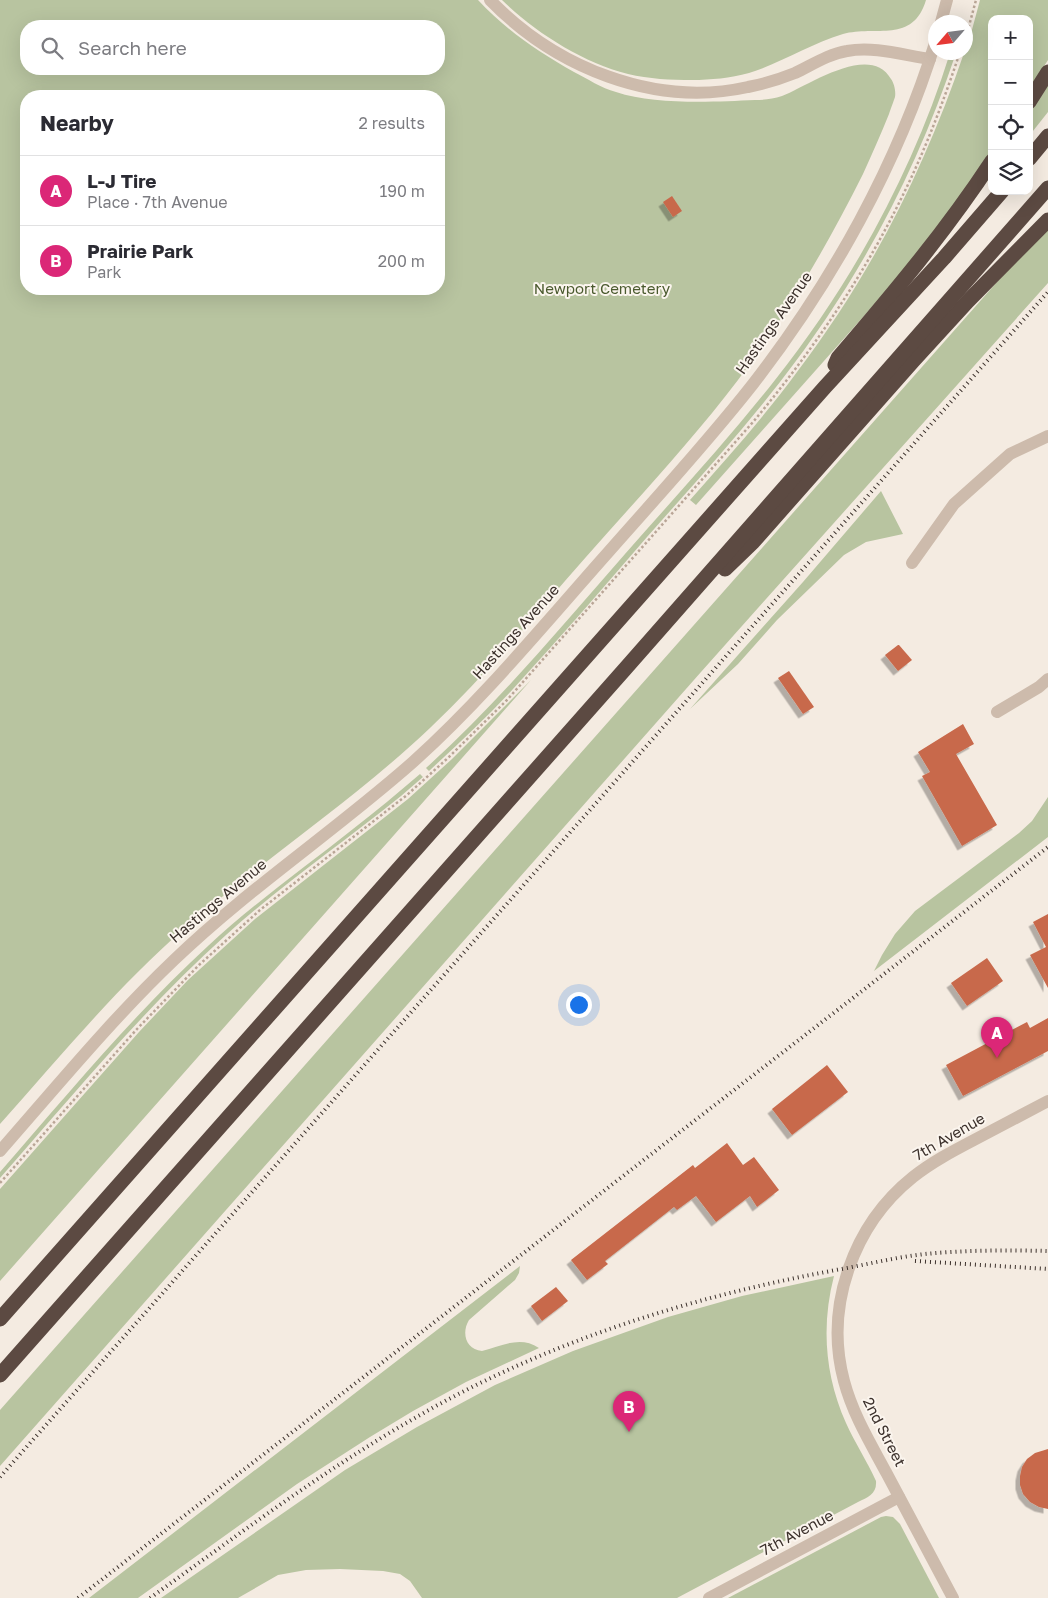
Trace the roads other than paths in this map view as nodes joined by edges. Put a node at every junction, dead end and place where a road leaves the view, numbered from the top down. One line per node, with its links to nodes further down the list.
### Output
1 (490, 0): 4 (street)
2 (947, 0): 3 (street)
3 (943, 15)
4 (928, 59)
5 (930, 60): 21 (street, Hastings Avenue)
6 (1048, 72): 7 (highway)
7 (1033, 96)
8 (1048, 136): 9 (highway)
9 (1033, 154)
10 (988, 167): 14 (highway)
11 (1048, 188): 17 (highway)
12 (999, 195): 14 (highway)
13 (1048, 220): 17 (highway)
14 (825, 387): 23 (highway)
15 (1048, 436): 16 (street)
16 (912, 563)
17 (625, 669): 24 (highway)
18 (1048, 679): 19 (street)
19 (997, 712)
20 (1048, 1101): 22 (street, 7th Avenue)
21 (0, 1150)
22 (849, 1267): 25 (street, 2nd Street)
23 (0, 1319)
24 (0, 1375)
25 (900, 1497): 26 (street, 7th Avenue); 27 (street, 2nd Street)
26 (709, 1598)
27 (953, 1598)

